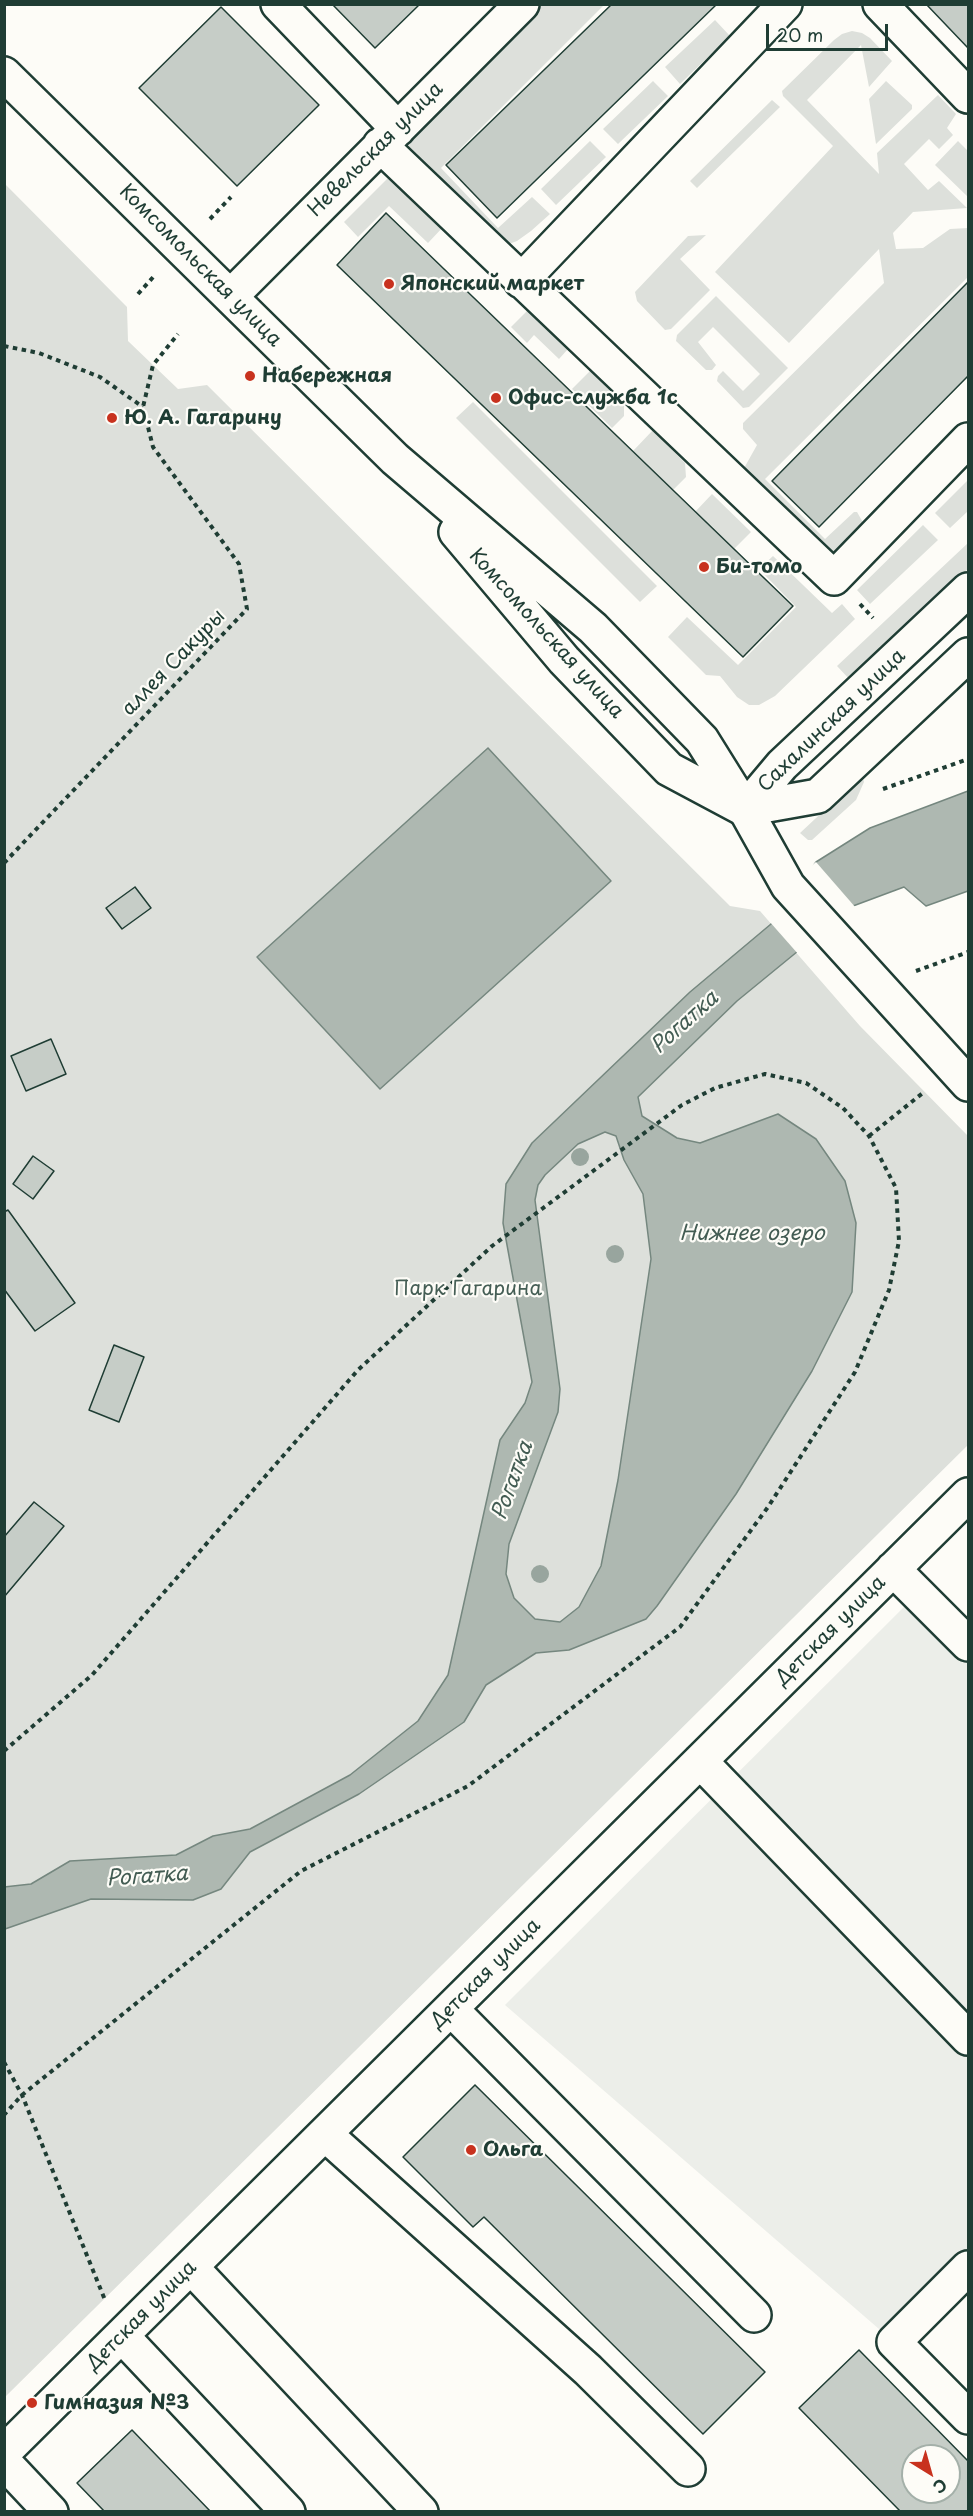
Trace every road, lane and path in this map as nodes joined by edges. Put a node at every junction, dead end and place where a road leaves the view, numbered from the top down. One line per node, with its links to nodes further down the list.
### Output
1 (278, 4): 7 (street)
2 (522, 4): 7 (street, Невельская улица)
3 (785, 4): 11 (street)
4 (880, 4): 6 (street)
5 (4, 74): 13 (street, Комсомольская улица)
6 (969, 96)
7 (389, 137): 11 (street); 13 (street, Невельская улица)
8 (231, 197): 9 (path)
9 (210, 219)
10 (158, 273): 12 (path)
11 (521, 280): 17 (street)
12 (138, 294)
13 (231, 296): 18 (street, Комсомольская улица)
14 (178, 334): 16 (path, аллея Сакуры)
15 (4, 346): 16 (path)
16 (143, 407): 24 (path, аллея Сакуры)
17 (969, 440)
18 (395, 459): 23 (street, Комсомольская улица); 23 (street, Комсомольская улица)
19 (969, 590): 23 (street, Сахалинская улица)
20 (969, 655): 23 (street, Сахалинская улица)
21 (969, 759): 22 (path)
22 (883, 789)
23 (745, 809): 28 (street, Комсомольская улица)
24 (4, 863)
25 (969, 952): 26 (path)
26 (906, 975)
27 (930, 1084): 29 (path)
28 (969, 1084)
29 (869, 1136): 33 (path); 38 (path)
30 (969, 1495): 31 (street, Детская улица)
31 (893, 1569): 32 (street); 34 (street, Детская улица)
32 (969, 1644)
33 (4, 1751)
34 (700, 1761): 35 (street, Детская улица); 36 (street)
35 (451, 2009): 40 (street, Детская улица); 44 (street)
36 (969, 2038)
37 (4, 2062): 38 (path)
38 (22, 2095): 39 (path); 43 (path)
39 (4, 2115)
40 (325, 2134): 41 (street, Детская улица); 49 (street)
41 (191, 2267): 45 (street, Детская улица); 52 (street)
42 (969, 2268): 46 (street)
43 (108, 2306)
44 (754, 2315)
45 (122, 2336): 47 (street, Детская улица); 51 (street)
46 (969, 2417)
47 (4, 2452)
48 (4, 2462): 50 (street)
49 (688, 2469)
50 (51, 2511)
51 (288, 2511)
52 (421, 2511)

